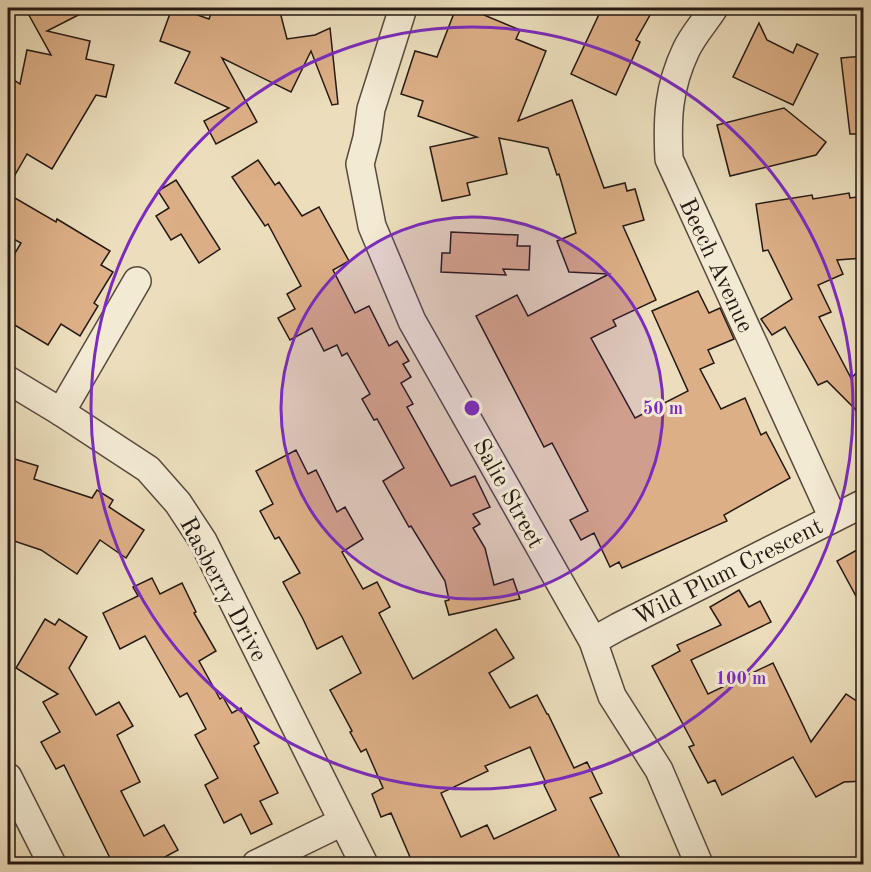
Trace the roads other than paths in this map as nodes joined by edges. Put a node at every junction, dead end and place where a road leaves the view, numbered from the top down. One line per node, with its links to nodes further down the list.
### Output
1 (403, 8): 8 (street, Salie Street)
2 (714, 8): 7 (street, Beech Avenue)
3 (137, 280): 5 (street)
4 (8, 380): 5 (street, Rasberry Drive)
5 (61, 412): 10 (street, Rasberry Drive)
6 (864, 503): 7 (street, Wild Plum Crescent)
7 (833, 518): 8 (street, Wild Plum Crescent)
8 (593, 641): 14 (street, Salie Street)
9 (8, 777): 11 (street)
10 (342, 822): 12 (street); 13 (street, Rasberry Drive)
11 (52, 864)
12 (256, 864)
13 (364, 864)
14 (699, 864)

